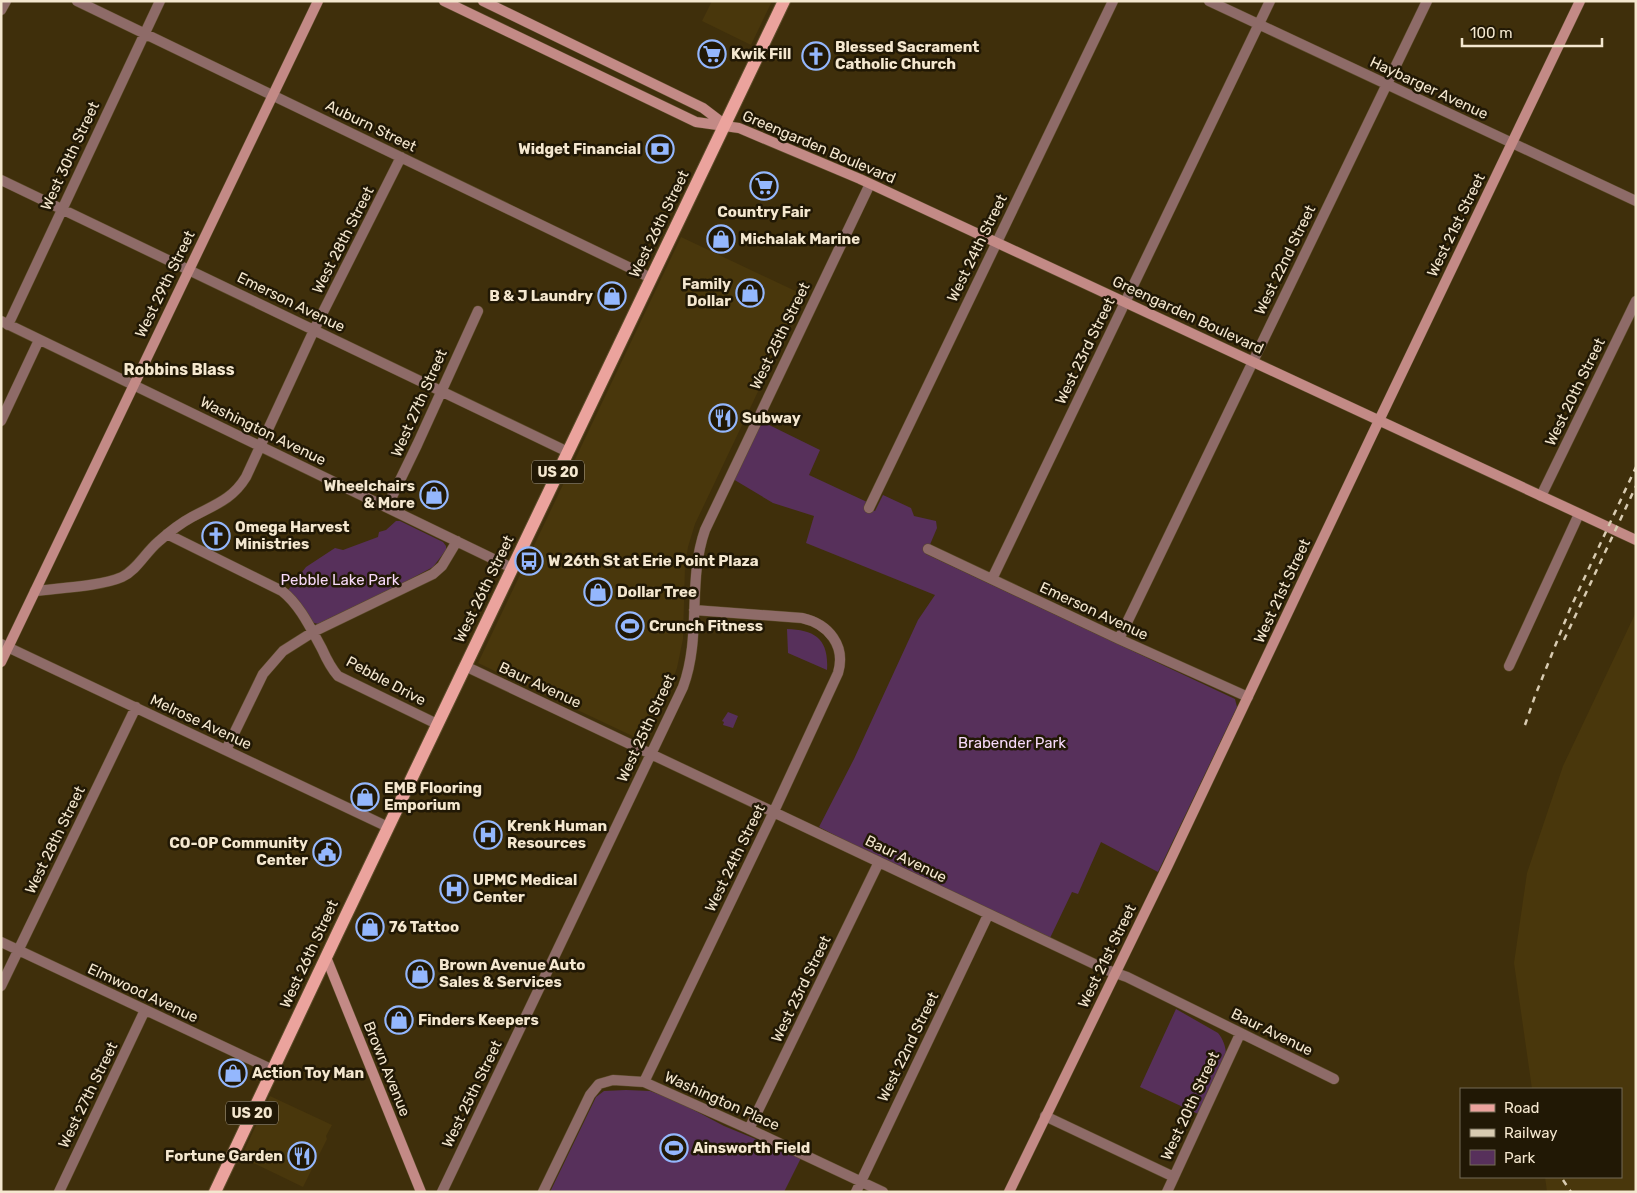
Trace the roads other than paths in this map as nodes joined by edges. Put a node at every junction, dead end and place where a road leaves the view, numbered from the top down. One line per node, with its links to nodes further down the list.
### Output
1 (6, 1): 13 (street)
2 (77, 1): 15 (street, Auburn Street)
3 (160, 1): 15 (street, West 30th Street)
4 (318, 1): 17 (street, West 29th Street)
5 (444, 1): 18 (street, Greengarden Boulevard)
6 (483, 1): 18 (street, Greengarden Boulevard)
7 (784, 1): 18 (main road, West 26th Street / US 20)
8 (1113, 1): 25 (street, West 24th Street)
9 (1209, 1): 14 (street, Haybarger Avenue)
10 (1270, 1): 14 (street, West 23rd Street)
11 (1427, 1): 16 (street, West 22nd Street)
12 (1580, 1): 19 (street, West 21st Street)
13 (1, 10)
14 (1259, 25): 16 (street, Haybarger Avenue); 29 (street, West 23rd Street)
15 (144, 34): 17 (street, Auburn Street); 24 (street, West 30th Street)
16 (1386, 85): 19 (street, Haybarger Avenue); 34 (street, West 22nd Street)
17 (273, 95): 20 (street, Auburn Street); 26 (street, West 29th Street)
18 (724, 125): 22 (street, Greengarden Boulevard); 27 (main road, West 26th Street / US 20)
19 (1512, 143): 23 (street, Haybarger Avenue); 38 (street, West 21st Street)
20 (401, 157): 27 (street, Auburn Street); 32 (street, West 28th Street)
21 (1, 180): 24 (street, Emerson Avenue)
22 (870, 184): 25 (street, Greengarden Boulevard); 52 (street, West 25th Street)
23 (1636, 201)
24 (62, 209): 26 (street, Emerson Avenue); 31 (street, West 30th Street)
25 (997, 242): 29 (street, Greengarden Boulevard); 43 (street, West 24th Street)
26 (189, 270): 32 (street, Emerson Avenue); 35 (street, West 29th Street)
27 (651, 278): 40 (main road, West 26th Street / US 20)
28 (1636, 301): 41 (street, West 20th Street)
29 (1125, 302): 34 (street, Greengarden Boulevard); 50 (street, West 23rd Street)
30 (478, 311): 36 (street, West 27th Street)
31 (5, 323): 33 (street, Washington Avenue)
32 (314, 330): 36 (street, Emerson Avenue); 39 (street, West 28th Street)
33 (40, 340): 35 (street, Washington Avenue); 37 (street)
34 (1252, 362): 38 (street, Greengarden Boulevard); 54 (street, West 22nd Street)
35 (134, 385): 39 (street, Washington Avenue); 51 (street, West 29th Street)
36 (440, 391): 40 (street, Emerson Avenue); 42 (street, West 27th Street)
37 (1, 421)
38 (1379, 421): 41 (street, Greengarden Boulevard); 59 (street, West 21st Street)
39 (260, 445): 42 (street, Washington Avenue); 45 (street, West 28th Street)
40 (568, 452): 49 (main road, West 26th Street / US 20)
41 (1541, 496): 44 (street, Greengarden Boulevard)
42 (386, 507): 47 (street, Washington Avenue)
43 (869, 508)
44 (1580, 514): 46 (street, Greengarden Boulevard); 58 (street)
45 (167, 534): 51 (street, West 28th Street); 53 (street, Pebble Drive)
46 (1636, 540)
47 (457, 541): 49 (street, Washington Avenue); 53 (street)
48 (928, 549): 50 (street, Emerson Avenue)
49 (512, 568): 57 (main road, West 26th Street / US 20)
50 (992, 579): 54 (street, Emerson Avenue)
51 (35, 591): 55 (street, West 29th Street)
52 (694, 610): 63 (street, West 25th Street); 64 (street, West 24th Street)
53 (313, 632): 61 (street, Pebble Drive); 62 (street)
54 (1119, 640): 59 (street, Emerson Avenue)
55 (5, 645): 56 (street, West 29th Street); 60 (street, Melrose Avenue)
56 (1, 662)
57 (465, 666): 61 (main road, West 26th Street / US 20); 63 (street, Baur Avenue)
58 (1509, 666)
59 (1248, 697): 71 (street, West 21st Street)
60 (136, 707): 62 (street, Melrose Avenue); 69 (street, West 28th Street)
61 (437, 724): 65 (main road, West 26th Street / US 20)
62 (226, 750): 65 (street, Melrose Avenue)
63 (652, 754): 64 (street, Baur Avenue); 85 (street, West 25th Street)
64 (773, 812): 66 (street, Baur Avenue); 77 (street, West 24th Street)
65 (388, 826): 70 (main road, West 26th Street / US 20)
66 (879, 862): 67 (street, Baur Avenue); 79 (street, West 23rd Street)
67 (988, 915): 71 (street, Baur Avenue); 81 (street, West 22nd Street)
68 (1, 942): 69 (street, Elmwood Avenue)
69 (18, 950): 72 (street, West 28th Street); 73 (street, Elmwood Avenue)
70 (326, 957): 75 (main road, West 26th Street / US 20); 84 (street, Brown Avenue)
71 (1116, 973): 74 (street, Baur Avenue); 78 (street, West 21st Street)
72 (1, 986)
73 (145, 1010): 75 (street, Elmwood Avenue); 82 (street, West 27th Street)
74 (1240, 1034): 76 (street, Baur Avenue); 80 (street, West 20th Street)
75 (273, 1070): 83 (main road, West 26th Street / US 20)
76 (1334, 1079)
77 (644, 1082): 79 (street, Washington Place); 86 (street, Washington Place)
78 (1045, 1116): 80 (street); 89 (street, West 21st Street)
79 (750, 1129): 81 (street, Washington Place)
80 (1174, 1177): 90 (street, West 20th Street)
81 (861, 1181): 87 (street, West 22nd Street); 88 (street, Washington Place)
82 (59, 1192)
83 (215, 1192)
84 (421, 1192)
85 (442, 1192)
86 (544, 1192)
87 (856, 1192)
88 (883, 1192)
89 (1009, 1192)
90 (1167, 1192)

